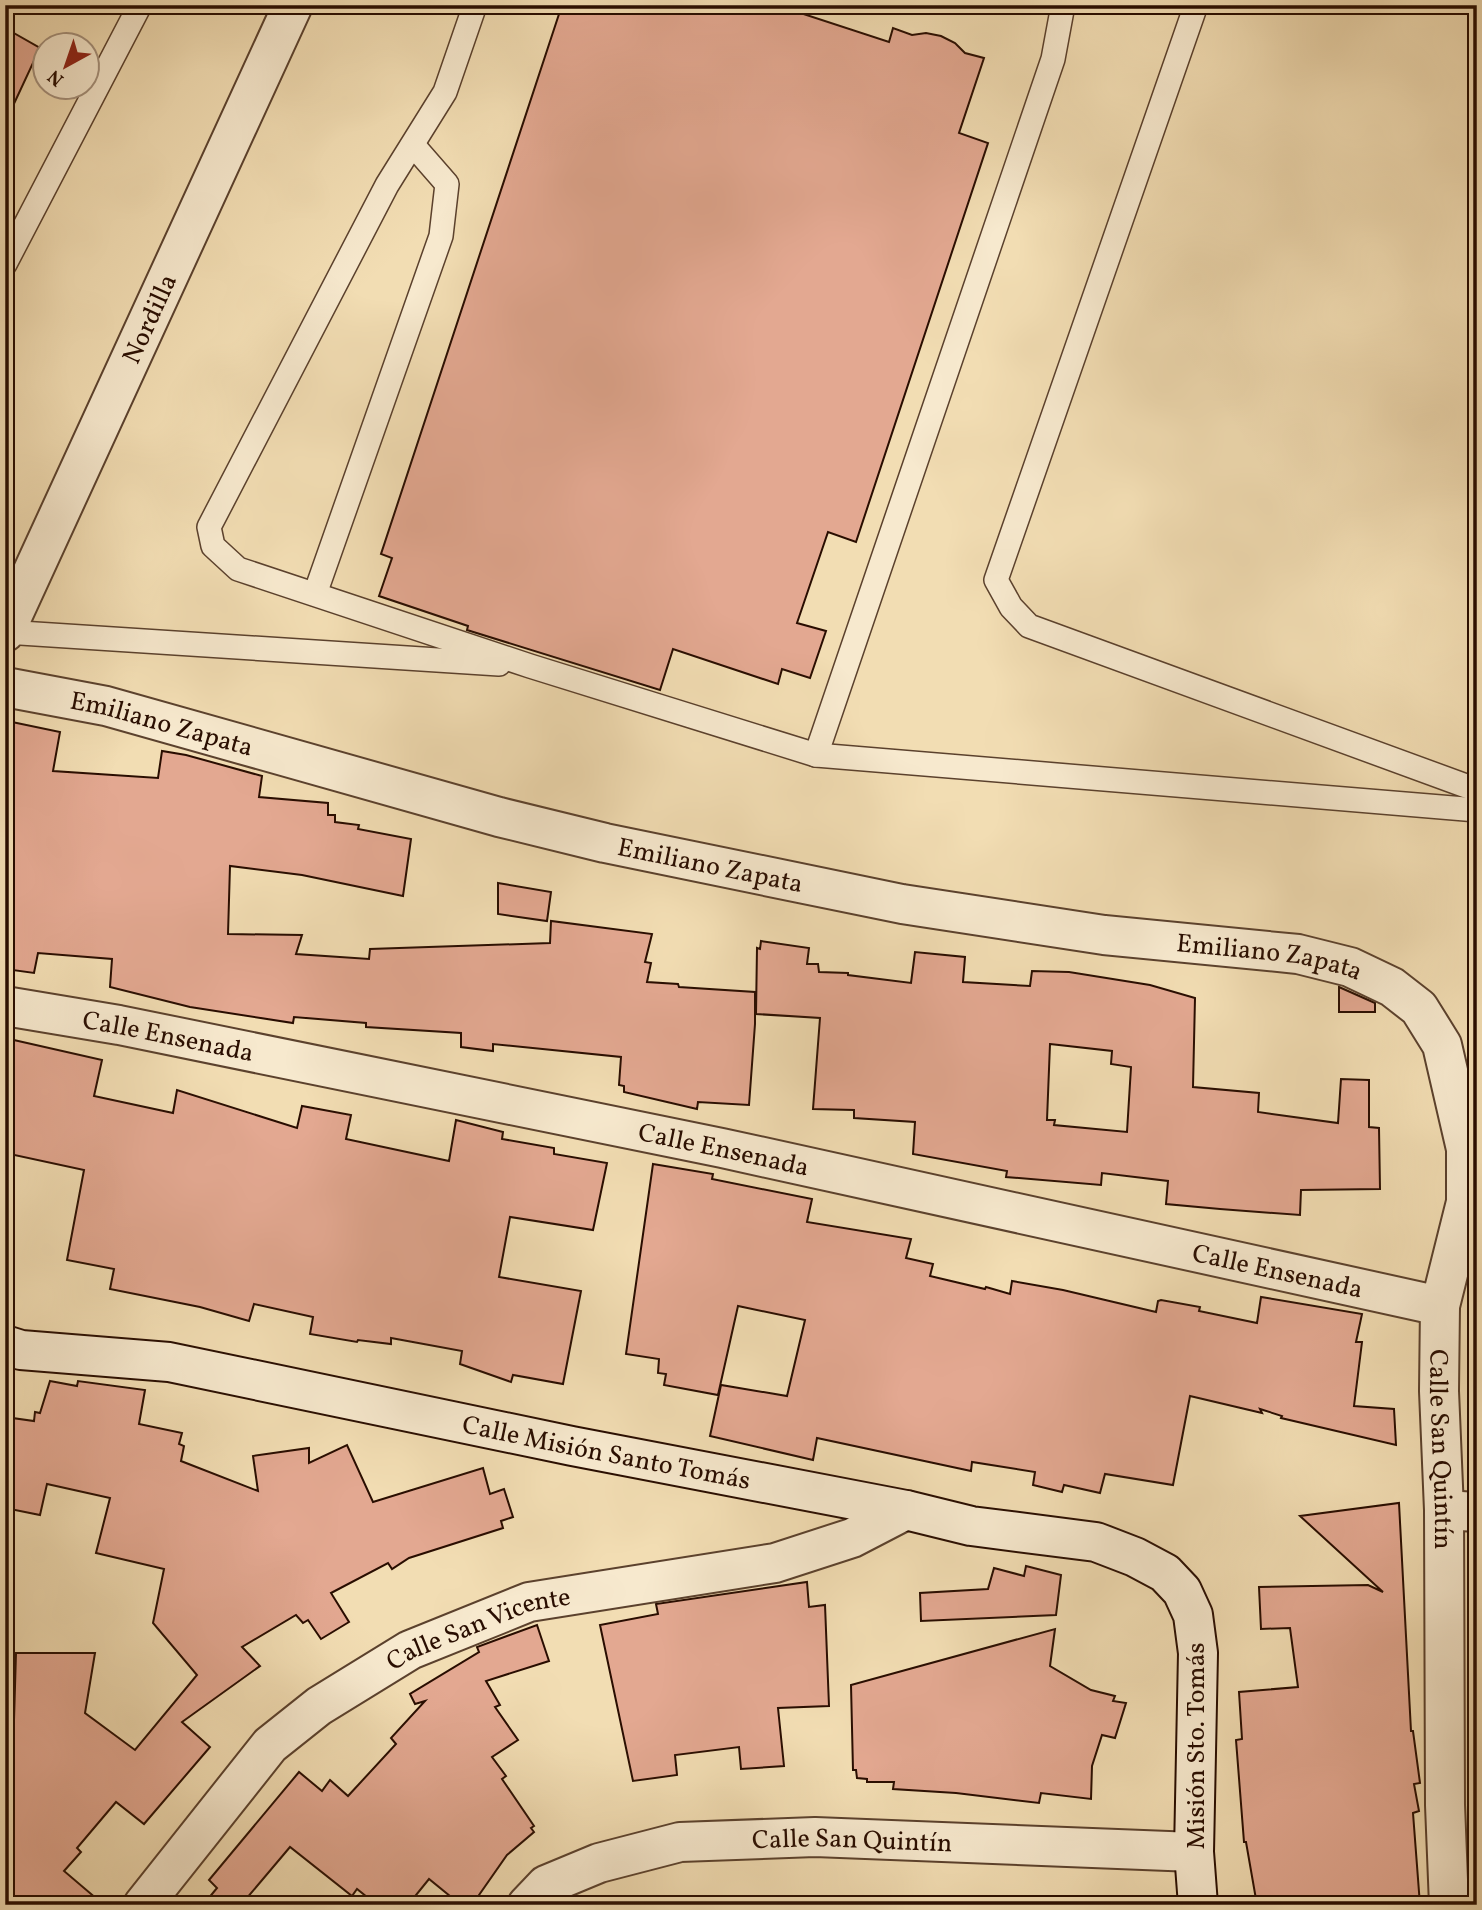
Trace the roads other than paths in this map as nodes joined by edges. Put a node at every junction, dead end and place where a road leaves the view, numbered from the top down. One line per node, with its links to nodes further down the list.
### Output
1 (140, 5): 7 (lane)
2 (293, 5): 9 (street, Nordilla)
3 (475, 5): 6 (lane)
4 (1063, 5): 12 (lane)
5 (1196, 5): 13 (lane)
6 (413, 145): 8 (lane); 8 (lane)
7 (5, 264)
8 (315, 594): 10 (lane)
9 (5, 632): 10 (lane)
10 (530, 666): 12 (lane)
11 (5, 687): 16 (street, Emiliano Zapata)
12 (816, 755): 14 (lane)
13 (1477, 790)
14 (1477, 810)
15 (5, 1006): 17 (street, Calle Ensenada)
16 (1419, 1008): 17 (street, Calle San Quintín)
17 (1440, 1306): 20 (street, Calle San Quintín)
18 (11, 1349): 19 (street, Calle Misión Santo Tomás)
19 (906, 1510): 21 (street, Calle Misión Santo Tomás); 23 (street, Calle San Vicente)
20 (1461, 1511): 26 (street, Calle San Quintín)
21 (1182, 1591): 22 (street, Misión Sto. Tomás)
22 (1194, 1853): 24 (street, Calle San Quintín); 25 (street, Misión Sto. Tomás)
23 (143, 1905)
24 (527, 1905)
25 (1198, 1905)
26 (1449, 1905)

